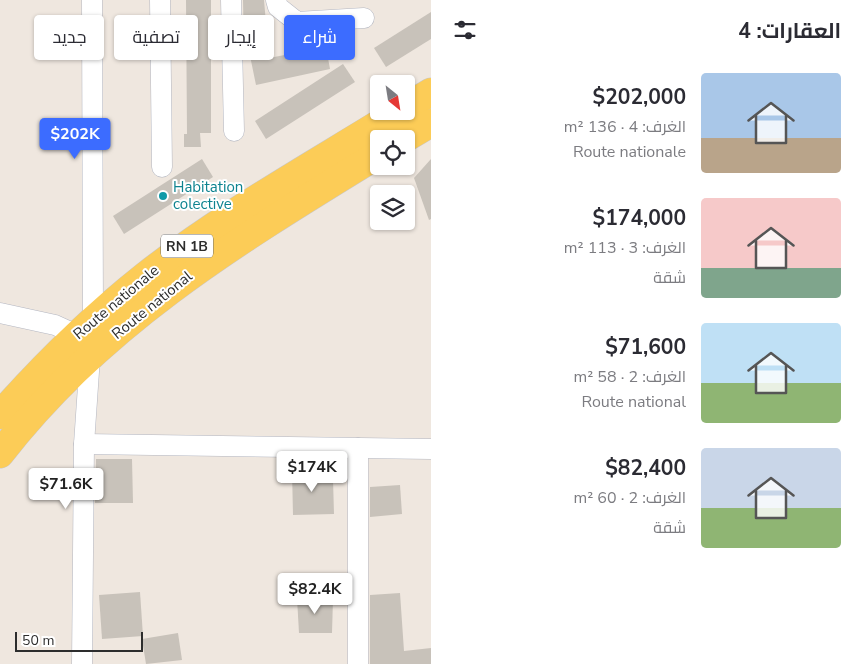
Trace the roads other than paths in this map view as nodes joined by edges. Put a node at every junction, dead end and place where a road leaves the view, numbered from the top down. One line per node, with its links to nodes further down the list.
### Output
1 (92, 0): 15 (street)
2 (160, 0): 13 (street)
3 (231, 0): 10 (street)
4 (276, 0): 5 (street)
5 (364, 18)
6 (431, 92): 7 (main road)
7 (415, 102)
8 (386, 120): 15 (main road, Route nationale / RN 1B)
9 (431, 122): 11 (main road)
10 (234, 131)
11 (415, 132)
12 (370, 160): 15 (main road, Route national)
13 (162, 167)
14 (0, 314): 15 (street)
15 (87, 337): 16 (main road, Route nationale / RN 1B); 17 (street); 20 (main road, Route national)
16 (0, 415)
17 (84, 444): 18 (street); 21 (street)
18 (358, 448): 19 (street); 22 (street)
19 (431, 449)
20 (0, 454)
21 (82, 664)
22 (358, 664)

